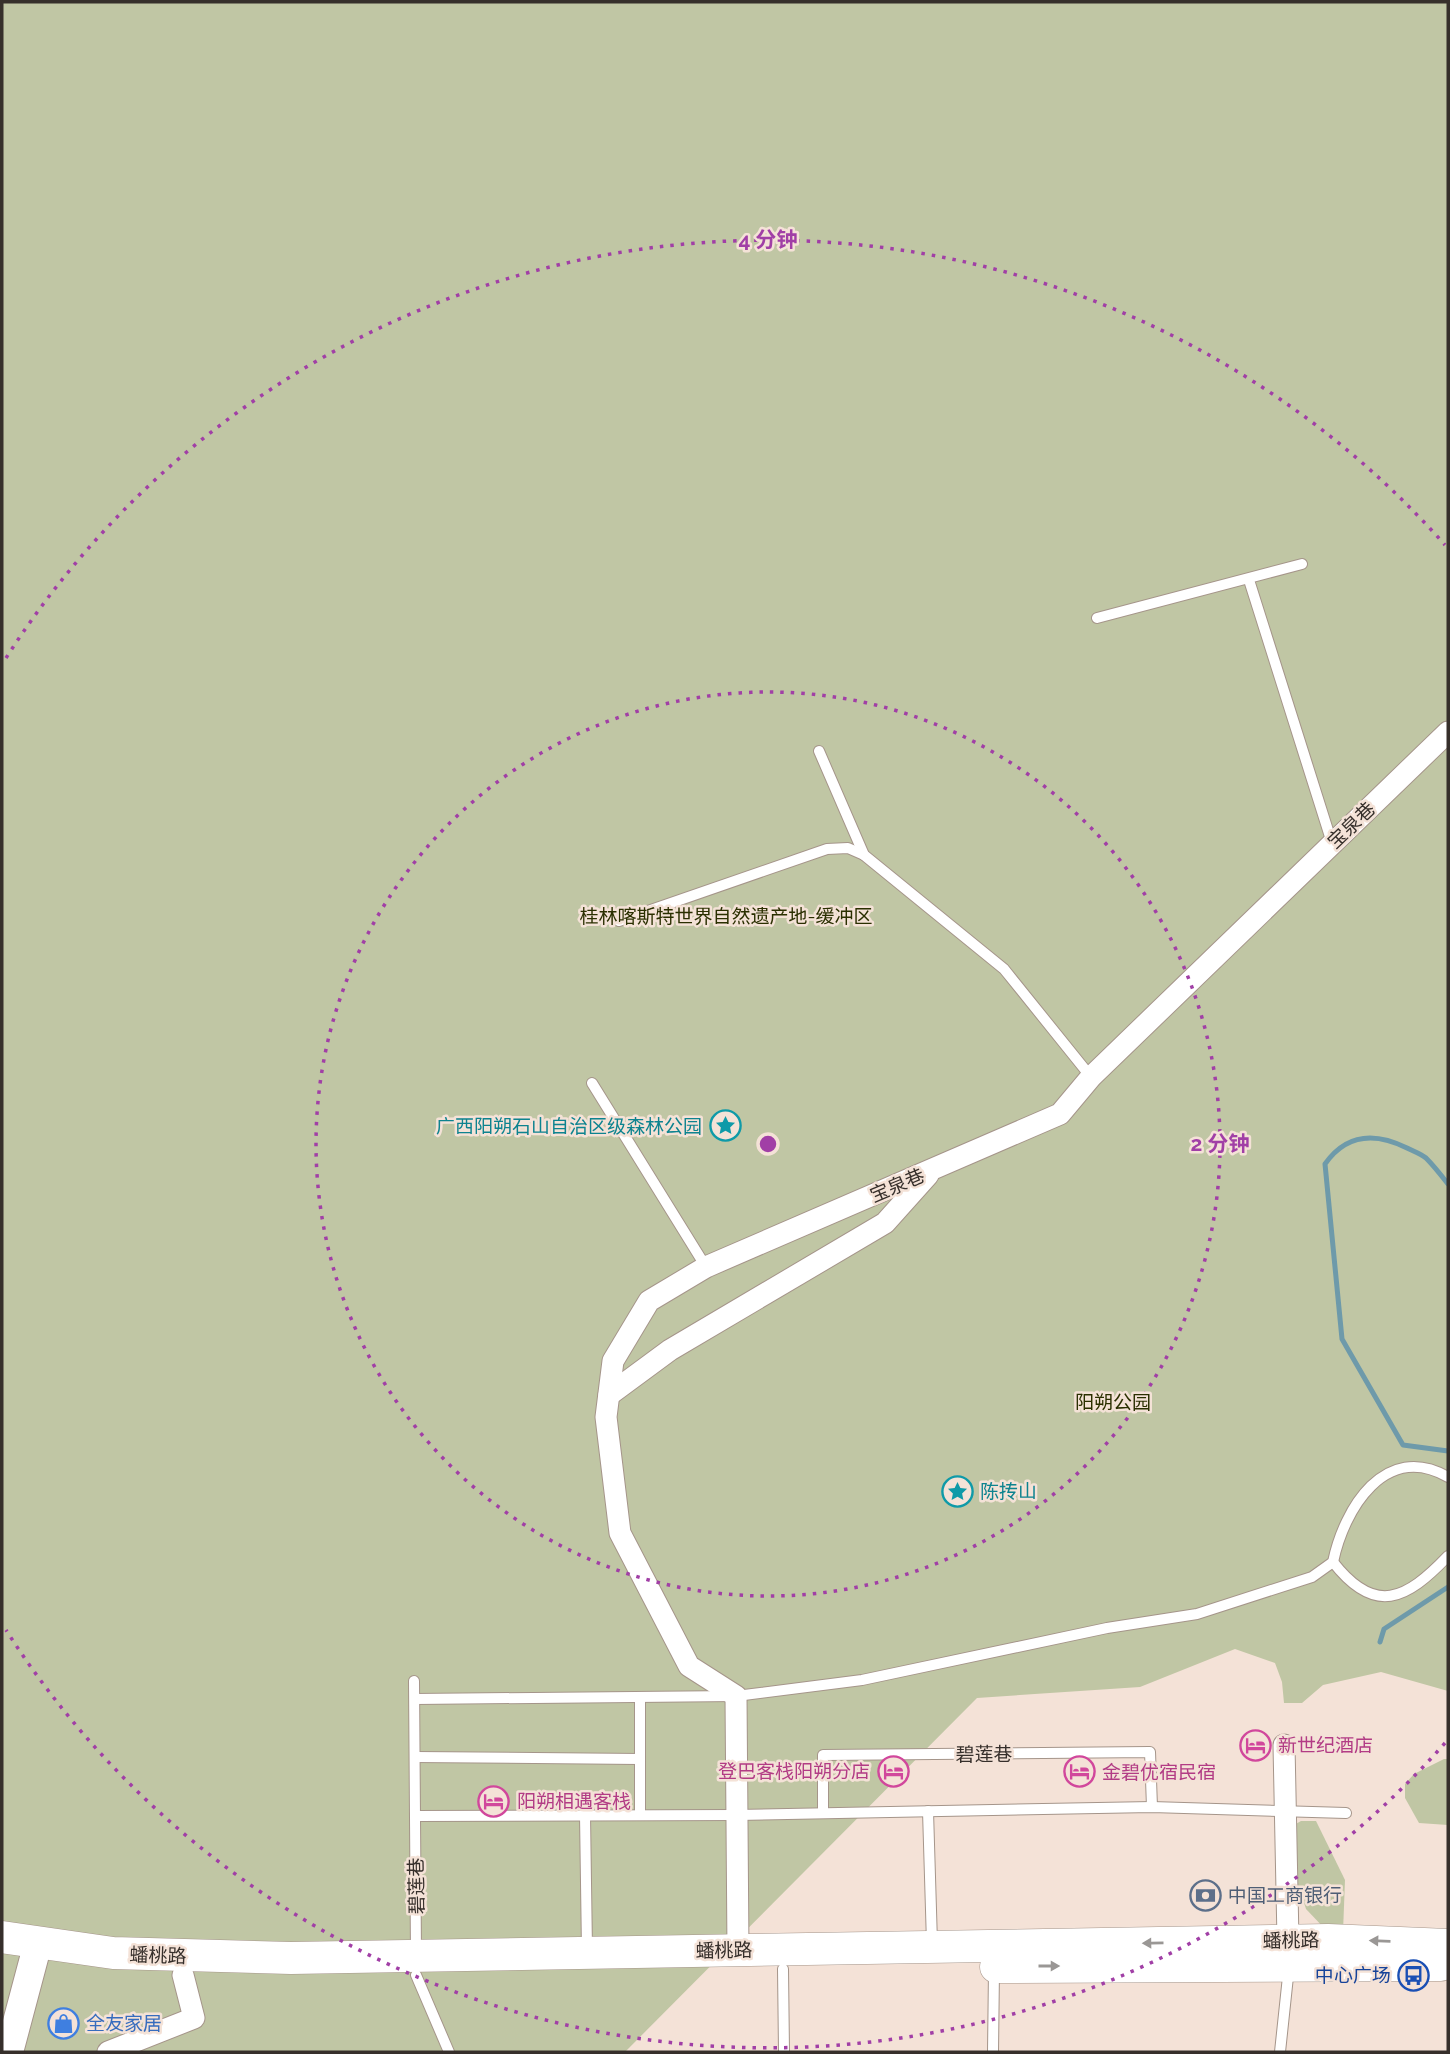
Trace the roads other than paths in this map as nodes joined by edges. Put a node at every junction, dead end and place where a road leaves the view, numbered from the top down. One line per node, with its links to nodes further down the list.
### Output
1 (1302, 564): 2 (lane)
2 (1249, 579): 3 (lane); 6 (lane)
3 (1097, 618)
4 (1448, 732): 6 (street, 宝泉巷)
5 (820, 751): 7 (lane)
6 (1332, 843): 9 (street, 宝泉巷)
7 (864, 855): 8 (lane); 9 (lane)
8 (619, 921)
9 (1091, 1077): 11 (street, 宝泉巷)
10 (592, 1083): 12 (lane)
11 (933, 1170): 12 (street, 宝泉巷); 13 (street)
12 (706, 1267): 13 (street, 宝泉巷)
13 (609, 1395): 18 (street, 宝泉巷)
14 (1448, 1477): 16 (lane)
15 (1448, 1556): 16 (lane)
16 (1333, 1562): 18 (lane)
17 (414, 1681): 20 (lane, 碧莲巷)
18 (736, 1696): 19 (lane); 31 (street)
19 (640, 1697): 20 (lane); 23 (lane)
20 (415, 1699): 22 (lane, 碧莲巷)
21 (1284, 1745): 25 (street)
22 (415, 1757): 23 (lane); 32 (lane, 碧莲巷)
23 (640, 1759): 30 (lane)
24 (1152, 1807): 25 (lane); 26 (lane); 27 (lane, 碧莲巷)
25 (1286, 1809): 28 (lane); 37 (street)
26 (928, 1811): 27 (lane); 35 (lane)
27 (824, 1813): 31 (lane)
28 (1346, 1813)
29 (585, 1815): 30 (lane); 32 (lane); 39 (lane)
30 (640, 1815): 31 (lane)
31 (737, 1815): 36 (street)
32 (415, 1816): 41 (lane, 碧莲巷)
33 (2, 1937): 38 (main road, 蟠桃路)
34 (1448, 1945): 37 (main road, 蟠桃路, one-way to 37)
35 (932, 1946): 36 (main road, 蟠桃路); 37 (main road, 蟠桃路, one-way to 35)
36 (738, 1950): 39 (main road, 蟠桃路)
37 (1289, 1952): 42 (main road, 蟠桃路); 43 (main road, 蟠桃路, one-way to 37); 51 (lane)
38 (36, 1953): 40 (main road, 蟠桃路); 41 (main road, 蟠桃路); 45 (main road, 蟠桃路); 46 (street)
39 (587, 1953): 41 (main road, 蟠桃路)
40 (2, 1958)
41 (416, 1966): 44 (main road, 蟠桃路); 45 (main road, 蟠桃路); 48 (lane)
42 (1448, 1966)
43 (994, 1967): 44 (main road, 蟠桃路); 50 (lane)
44 (783, 1969): 49 (lane)
45 (183, 1975): 47 (street)
46 (9, 2052)
47 (108, 2052)
48 (449, 2052)
49 (784, 2052)
50 (993, 2052)
51 (1280, 2052)

